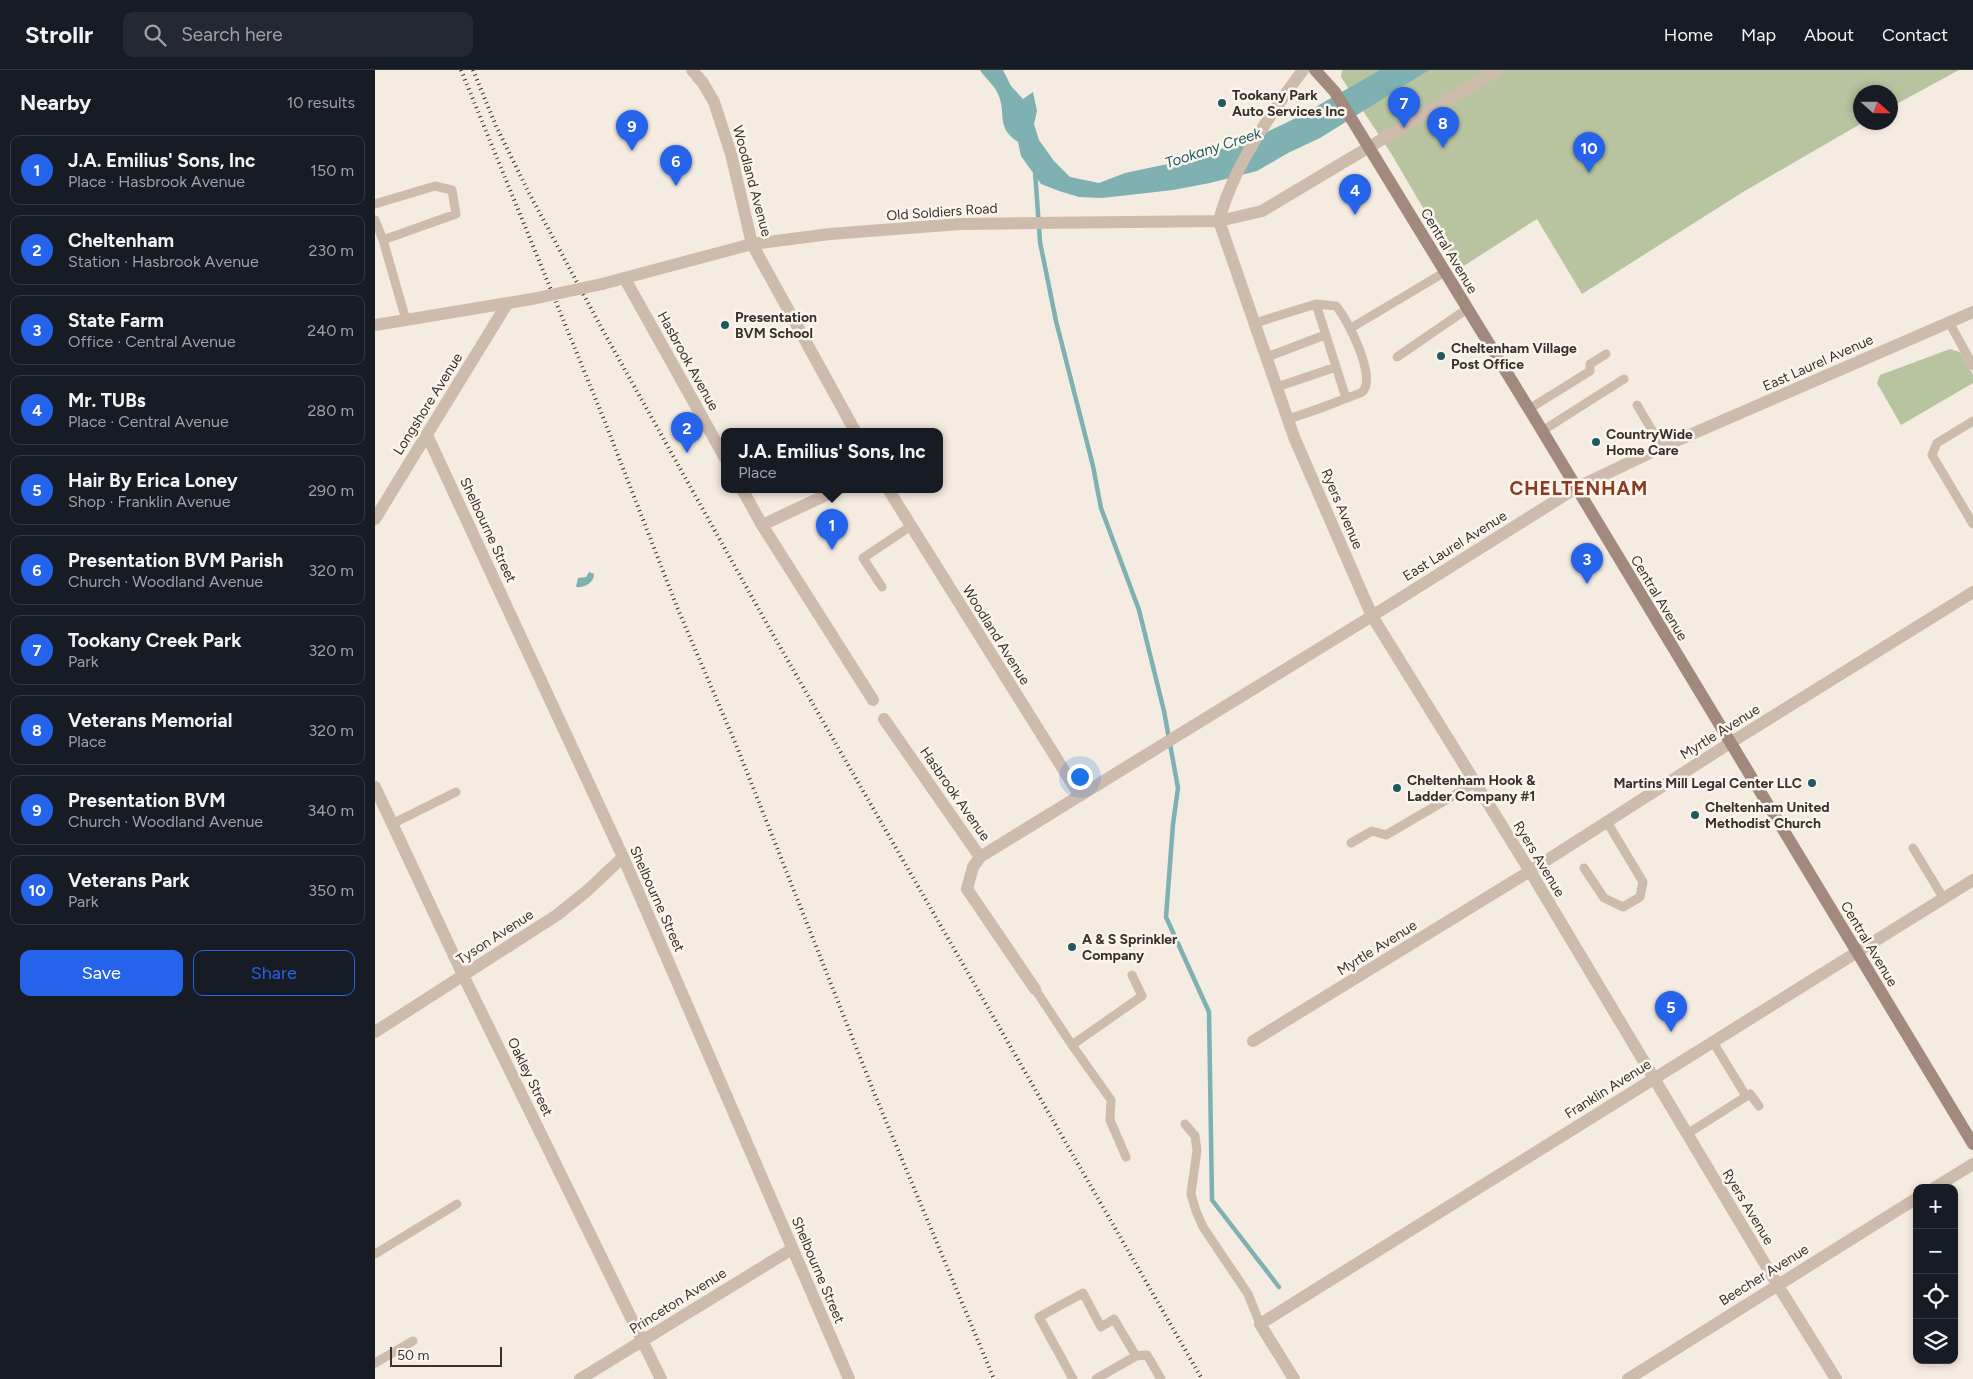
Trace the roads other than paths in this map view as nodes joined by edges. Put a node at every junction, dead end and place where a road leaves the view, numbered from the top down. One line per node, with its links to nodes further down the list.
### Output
1 (692, 70): 10 (street, Woodland Avenue)
2 (1303, 70): 8 (street)
3 (1315, 70): 5 (main road, Central Avenue)
4 (1498, 70): 5 (street, Old Soldiers Road)
5 (1369, 148): 8 (street, Old Soldiers Road); 11 (main road, Central Avenue)
6 (375, 204): 9 (lane)
7 (375, 220): 9 (lane)
8 (1219, 221): 10 (street, Old Soldiers Road); 19 (street, Ryers Avenue)
9 (383, 240): 17 (lane)
10 (752, 244): 12 (street, Old Soldiers Road); 35 (street, Woodland Avenue)
11 (1445, 272): 15 (main road, Central Avenue); 21 (lane)
12 (625, 279): 13 (street, Old Soldiers Road, bridge); 39 (street, Hasbrook Avenue)
13 (507, 304): 17 (street, Old Soldiers Road); 37 (street, Longshore Avenue)
14 (1316, 304): 19 (lane); 21 (lane); 22 (lane)
15 (1467, 309): 25 (lane); 32 (main road, Central Avenue)
16 (1973, 312): 18 (street, East Laurel Avenue)
17 (406, 320): 20 (street, Old Soldiers Road)
18 (1949, 322): 26 (lane); 38 (street, East Laurel Avenue)
19 (1255, 323): 24 (street, Ryers Avenue)
20 (375, 324)
21 (1351, 328): 30 (lane)
22 (1325, 335): 24 (lane); 27 (lane)
23 (1606, 354): 32 (lane)
24 (1267, 357): 29 (street, Ryers Avenue)
25 (1397, 357)
26 (1973, 366)
27 (1336, 367): 29 (lane); 30 (lane)
28 (1623, 379): 36 (lane)
29 (1277, 387): 33 (street, Ryers Avenue)
30 (1346, 398): 33 (lane)
31 (1637, 405): 38 (lane)
32 (1529, 409): 36 (main road, Central Avenue)
33 (1288, 419): 50 (street, Ryers Avenue)
34 (1973, 421): 45 (lane)
35 (853, 428)
36 (1541, 430): 40 (main road, Central Avenue)
37 (427, 435): 44 (street, Longshore Avenue); 62 (street, Shelbourne Street)
38 (1661, 447): 40 (street, East Laurel Avenue)
39 (721, 451)
40 (1575, 488): 50 (street, East Laurel Avenue); 53 (main road, Central Avenue)
41 (744, 493): 46 (street)
42 (830, 493): 46 (street)
43 (890, 493): 47 (street, Woodland Avenue)
44 (375, 519)
45 (1973, 524)
46 (762, 525): 51 (street)
47 (911, 526): 48 (lane); 57 (street, Woodland Avenue)
48 (882, 587)
49 (1973, 592): 53 (street, Myrtle Avenue)
50 (1372, 616): 54 (street, Ryers Avenue); 57 (street, East Laurel Avenue)
51 (873, 700)
52 (884, 719): 63 (street, Hasbrook Avenue)
53 (1730, 743): 58 (street, Myrtle Avenue); 68 (main road, Central Avenue)
54 (1475, 783): 60 (lane); 65 (street, Ryers Avenue)
55 (375, 787): 59 (street, Oakley Street)
56 (456, 792): 59 (lane)
57 (1080, 796): 63 (street, East Laurel Avenue)
58 (1607, 822): 64 (lane); 65 (street, Myrtle Avenue)
59 (392, 824): 69 (street, Oakley Street)
60 (1351, 843)
61 (1913, 848): 67 (lane)
62 (623, 856): 69 (street, Tyson Avenue); 87 (street, Shelbourne Street)
63 (980, 857): 71 (street, Hasbrook Avenue)
64 (1585, 868)
65 (1529, 871): 73 (street, Myrtle Avenue); 76 (street, Ryers Avenue)
66 (1973, 880): 67 (street, Franklin Avenue)
67 (1944, 899): 68 (street, Franklin Avenue)
68 (1857, 953): 74 (street, Franklin Avenue); 81 (main road, Central Avenue)
69 (463, 975): 72 (street, Tyson Avenue); 92 (street, Oakley Street)
70 (1132, 975): 75 (lane)
71 (1035, 989): 75 (lane)
72 (375, 1032)
73 (1253, 1041)
74 (1713, 1042): 76 (street, Franklin Avenue); 77 (lane)
75 (1072, 1045): 82 (lane)
76 (1653, 1078): 80 (street, Ryers Avenue); 90 (street, Franklin Avenue)
77 (1746, 1096): 78 (lane); 80 (lane)
78 (1759, 1106)
79 (1185, 1124): 90 (lane)
80 (1687, 1134): 89 (street, Ryers Avenue)
81 (1973, 1144)
82 (1126, 1157)
83 (1973, 1164): 84 (street)
84 (1940, 1184)
85 (1913, 1200): 89 (street, Beecher Avenue)
86 (457, 1204): 88 (lane)
87 (793, 1249): 92 (street, Princeton Avenue); 97 (street, Shelbourne Street)
88 (375, 1254)
89 (1777, 1284): 102 (street, Beecher Avenue); 103 (street, Ryers Avenue)
90 (1260, 1324): 101 (street)
91 (413, 1341): 94 (lane)
92 (643, 1341): 95 (street, Princeton Avenue); 96 (street, Oakley Street)
93 (1136, 1356): 98 (lane); 99 (lane); 100 (lane)
94 (375, 1363)
95 (580, 1379)
96 (661, 1379)
97 (849, 1379)
98 (1073, 1379)
99 (1096, 1379)
100 (1161, 1379)
101 (1294, 1379)
102 (1628, 1379)
103 (1836, 1379)

